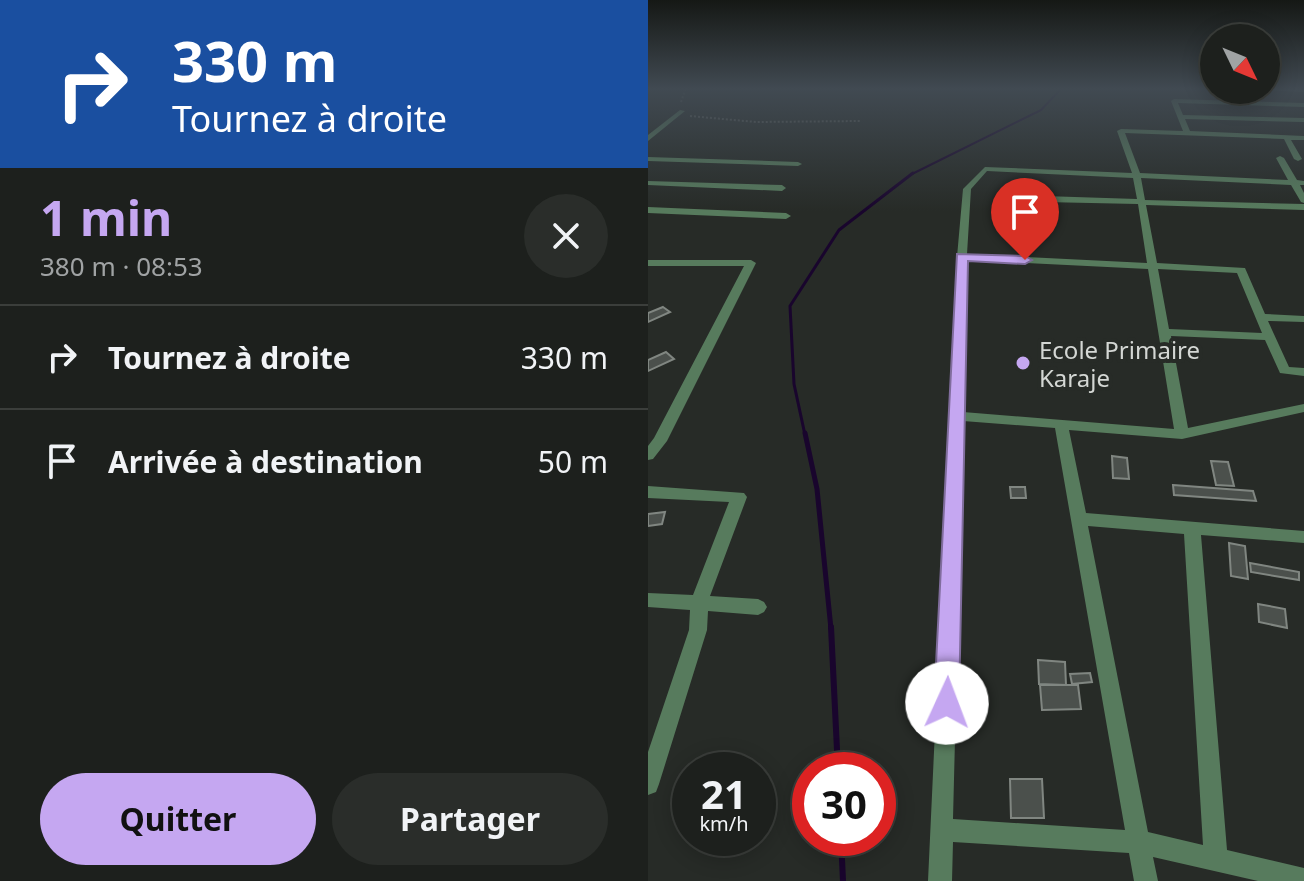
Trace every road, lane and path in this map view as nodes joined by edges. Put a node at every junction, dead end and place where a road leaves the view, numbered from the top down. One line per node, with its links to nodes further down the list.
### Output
1 (1186, 129): 2 (street)
2 (1187, 133): 3 (street); 8 (street)
3 (1286, 137): 4 (street); 6 (street)
4 (1304, 138)
5 (648, 159): 7 (street)
6 (1301, 159): 10 (street)
7 (798, 164)
8 (1137, 176): 10 (street); 15 (street); 19 (street)
9 (648, 183): 12 (street)
10 (1293, 183): 11 (street); 14 (street)
11 (1304, 183)
12 (782, 188)
13 (1044, 199): 15 (street)
14 (1304, 200)
15 (1141, 203): 16 (street); 21 (street)
16 (1304, 207)
17 (648, 210): 18 (street)
18 (786, 216)
19 (962, 257): 21 (street); 28 (street)
20 (648, 263): 31 (street)
21 (1152, 267): 22 (street); 24 (street)
22 (1261, 317): 23 (street); 25 (street)
23 (1304, 319)
24 (1164, 332): 25 (street); 30 (street)
25 (1270, 337): 26 (street)
26 (1304, 372)
27 (1304, 408): 30 (street)
28 (956, 416): 29 (street); 40 (street)
29 (1061, 423): 30 (street); 33 (street)
30 (1182, 434)
31 (648, 455)
32 (648, 492): 37 (street)
33 (1079, 519): 34 (street); 41 (street)
34 (1192, 528): 35 (street); 42 (street)
35 (1304, 537)
36 (648, 600): 37 (street)
37 (699, 603): 38 (street); 39 (street)
38 (758, 607)
39 (650, 774)
40 (942, 830): 41 (street); 44 (street)
41 (1140, 842): 42 (street); 45 (street)
42 (1216, 860): 43 (street)
43 (1304, 880)
44 (940, 881)
45 (1146, 881)

